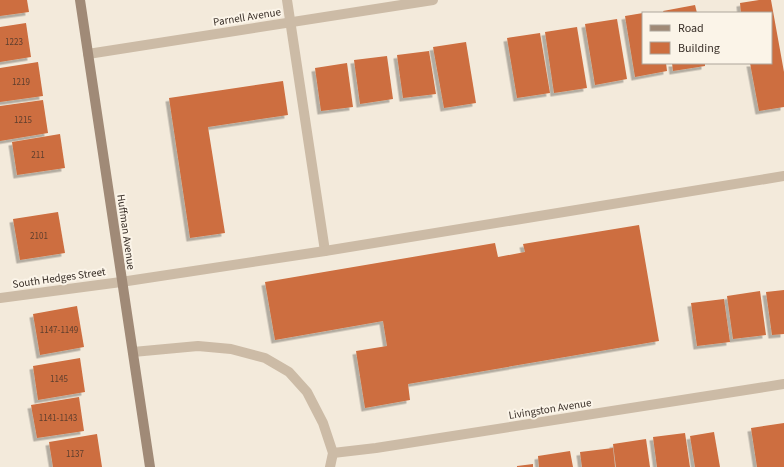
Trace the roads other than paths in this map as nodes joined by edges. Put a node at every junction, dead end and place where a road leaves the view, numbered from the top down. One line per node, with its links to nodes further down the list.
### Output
1 (80, 0): 5 (street, Huffman Avenue)
2 (287, 0): 4 (street)
3 (433, 0): 4 (street, Parnell Avenue)
4 (290, 22): 5 (street, Parnell Avenue); 7 (street)
5 (88, 54): 8 (street, Huffman Avenue)
6 (784, 176): 7 (street, South Hedges Street)
7 (325, 251): 8 (street, South Hedges Street)
8 (122, 282): 9 (street, South Hedges Street); 10 (street, Huffman Avenue)
9 (0, 298)
10 (133, 352): 12 (street); 13 (street, Huffman Avenue)
11 (784, 384): 12 (street, Livingston Avenue)
12 (333, 453): 14 (street)
13 (150, 467)
14 (330, 467)

